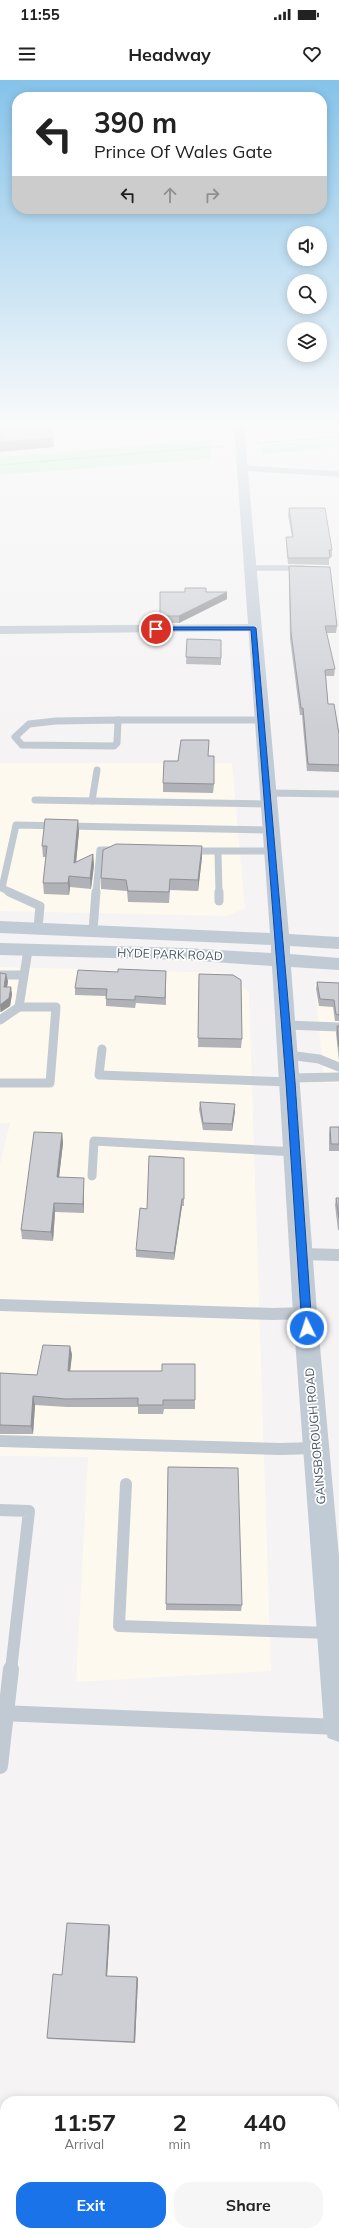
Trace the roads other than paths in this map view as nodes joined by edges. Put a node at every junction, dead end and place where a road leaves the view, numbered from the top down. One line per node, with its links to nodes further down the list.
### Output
1 (246, 528): 2 (main road, GAINSBOROUGH ROAD)
2 (249, 568): 3 (lane); 4 (main road, GAINSBOROUGH ROAD)
3 (308, 569)
4 (254, 628): 5 (street); 7 (main road, GAINSBOROUGH ROAD)
5 (0, 630)
6 (118, 719): 6 (lane); 7 (lane)
7 (261, 720): 10 (main road, GAINSBOROUGH ROAD)
8 (97, 770): 12 (lane)
9 (339, 794): 10 (lane)
10 (267, 799): 12 (lane); 13 (main road, GAINSBOROUGH ROAD)
11 (35, 800): 12 (lane)
12 (92, 801)
13 (270, 830): 16 (main road, GAINSBOROUGH ROAD); 20 (lane)
14 (124, 850): 21 (lane)
15 (178, 851): 17 (lane)
16 (272, 851): 17 (lane); 22 (main road, GAINSBOROUGH ROAD)
17 (218, 852): 18 (lane)
18 (219, 901)
19 (0, 927): 20 (main road, HYDE PARK ROAD)
20 (38, 928): 21 (main road, HYDE PARK ROAD)
21 (93, 930): 22 (main road, HYDE PARK ROAD)
22 (279, 939): 23 (main road, HYDE PARK ROAD); 26 (main road, GAINSBOROUGH ROAD)
23 (339, 943)
24 (0, 949): 25 (main road, HYDE PARK ROAD)
25 (28, 950): 26 (main road, HYDE PARK ROAD); 29 (lane)
26 (280, 960): 27 (main road, HYDE PARK ROAD); 32 (main road, GAINSBOROUGH ROAD)
27 (339, 964)
28 (0, 975): 29 (lane)
29 (23, 975): 30 (lane)
30 (19, 1007): 31 (lane); 39 (lane)
31 (0, 1020)
32 (286, 1025): 33 (lane); 35 (main road, GAINSBOROUGH ROAD)
33 (339, 1027)
34 (102, 1049): 38 (lane)
35 (288, 1054): 36 (lane); 38 (main road, GAINSBOROUGH ROAD)
36 (339, 1067)
37 (339, 1077): 38 (lane)
38 (290, 1080): 40 (main road, GAINSBOROUGH ROAD)
39 (0, 1083)
40 (296, 1152): 41 (lane); 42 (main road, GAINSBOROUGH ROAD)
41 (92, 1176)
42 (302, 1254): 43 (lane); 45 (main road, GAINSBOROUGH ROAD)
43 (339, 1255)
44 (0, 1305): 45 (lane)
45 (305, 1313): 47 (main road, GAINSBOROUGH ROAD)
46 (0, 1441): 47 (lane)
47 (316, 1448): 50 (main road, GAINSBOROUGH ROAD)
48 (126, 1484): 50 (lane)
49 (0, 1510): 51 (lane)
50 (332, 1633): 52 (main road, GAINSBOROUGH ROAD)
51 (4, 1713): 52 (lane); 53 (lane)
52 (339, 1727)
53 (0, 1766)

